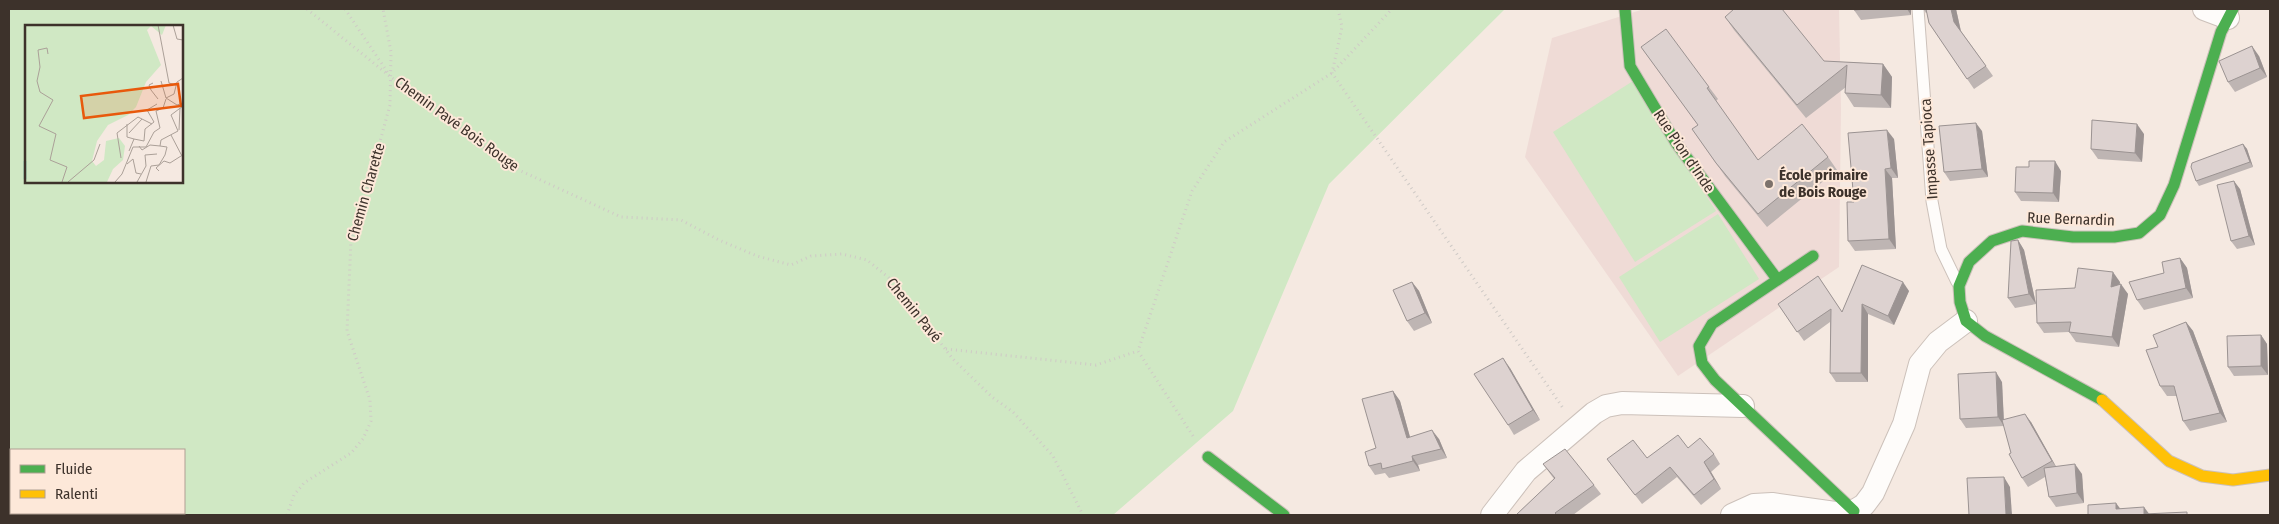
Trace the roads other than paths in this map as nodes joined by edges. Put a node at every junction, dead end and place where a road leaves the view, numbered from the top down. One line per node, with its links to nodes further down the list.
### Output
1 (1625, 9): 6 (main road, Rue Pion d'Inde)
2 (1918, 9): 7 (lane, Impasse Tapioca)
3 (2204, 9): 4 (street)
4 (2230, 14): 7 (main road, Rue Bernardin)
5 (1813, 256): 6 (main road)
6 (1777, 279): 9 (main road)
7 (1959, 286): 8 (main road)
8 (1966, 321): 11 (main road); 12 (street)
9 (1743, 406): 12 (main road); 14 (street)
10 (1208, 457): 13 (main road)
11 (2270, 475)
12 (1854, 511): 15 (street)
13 (1284, 515)
14 (1492, 515)
15 (1732, 515)

